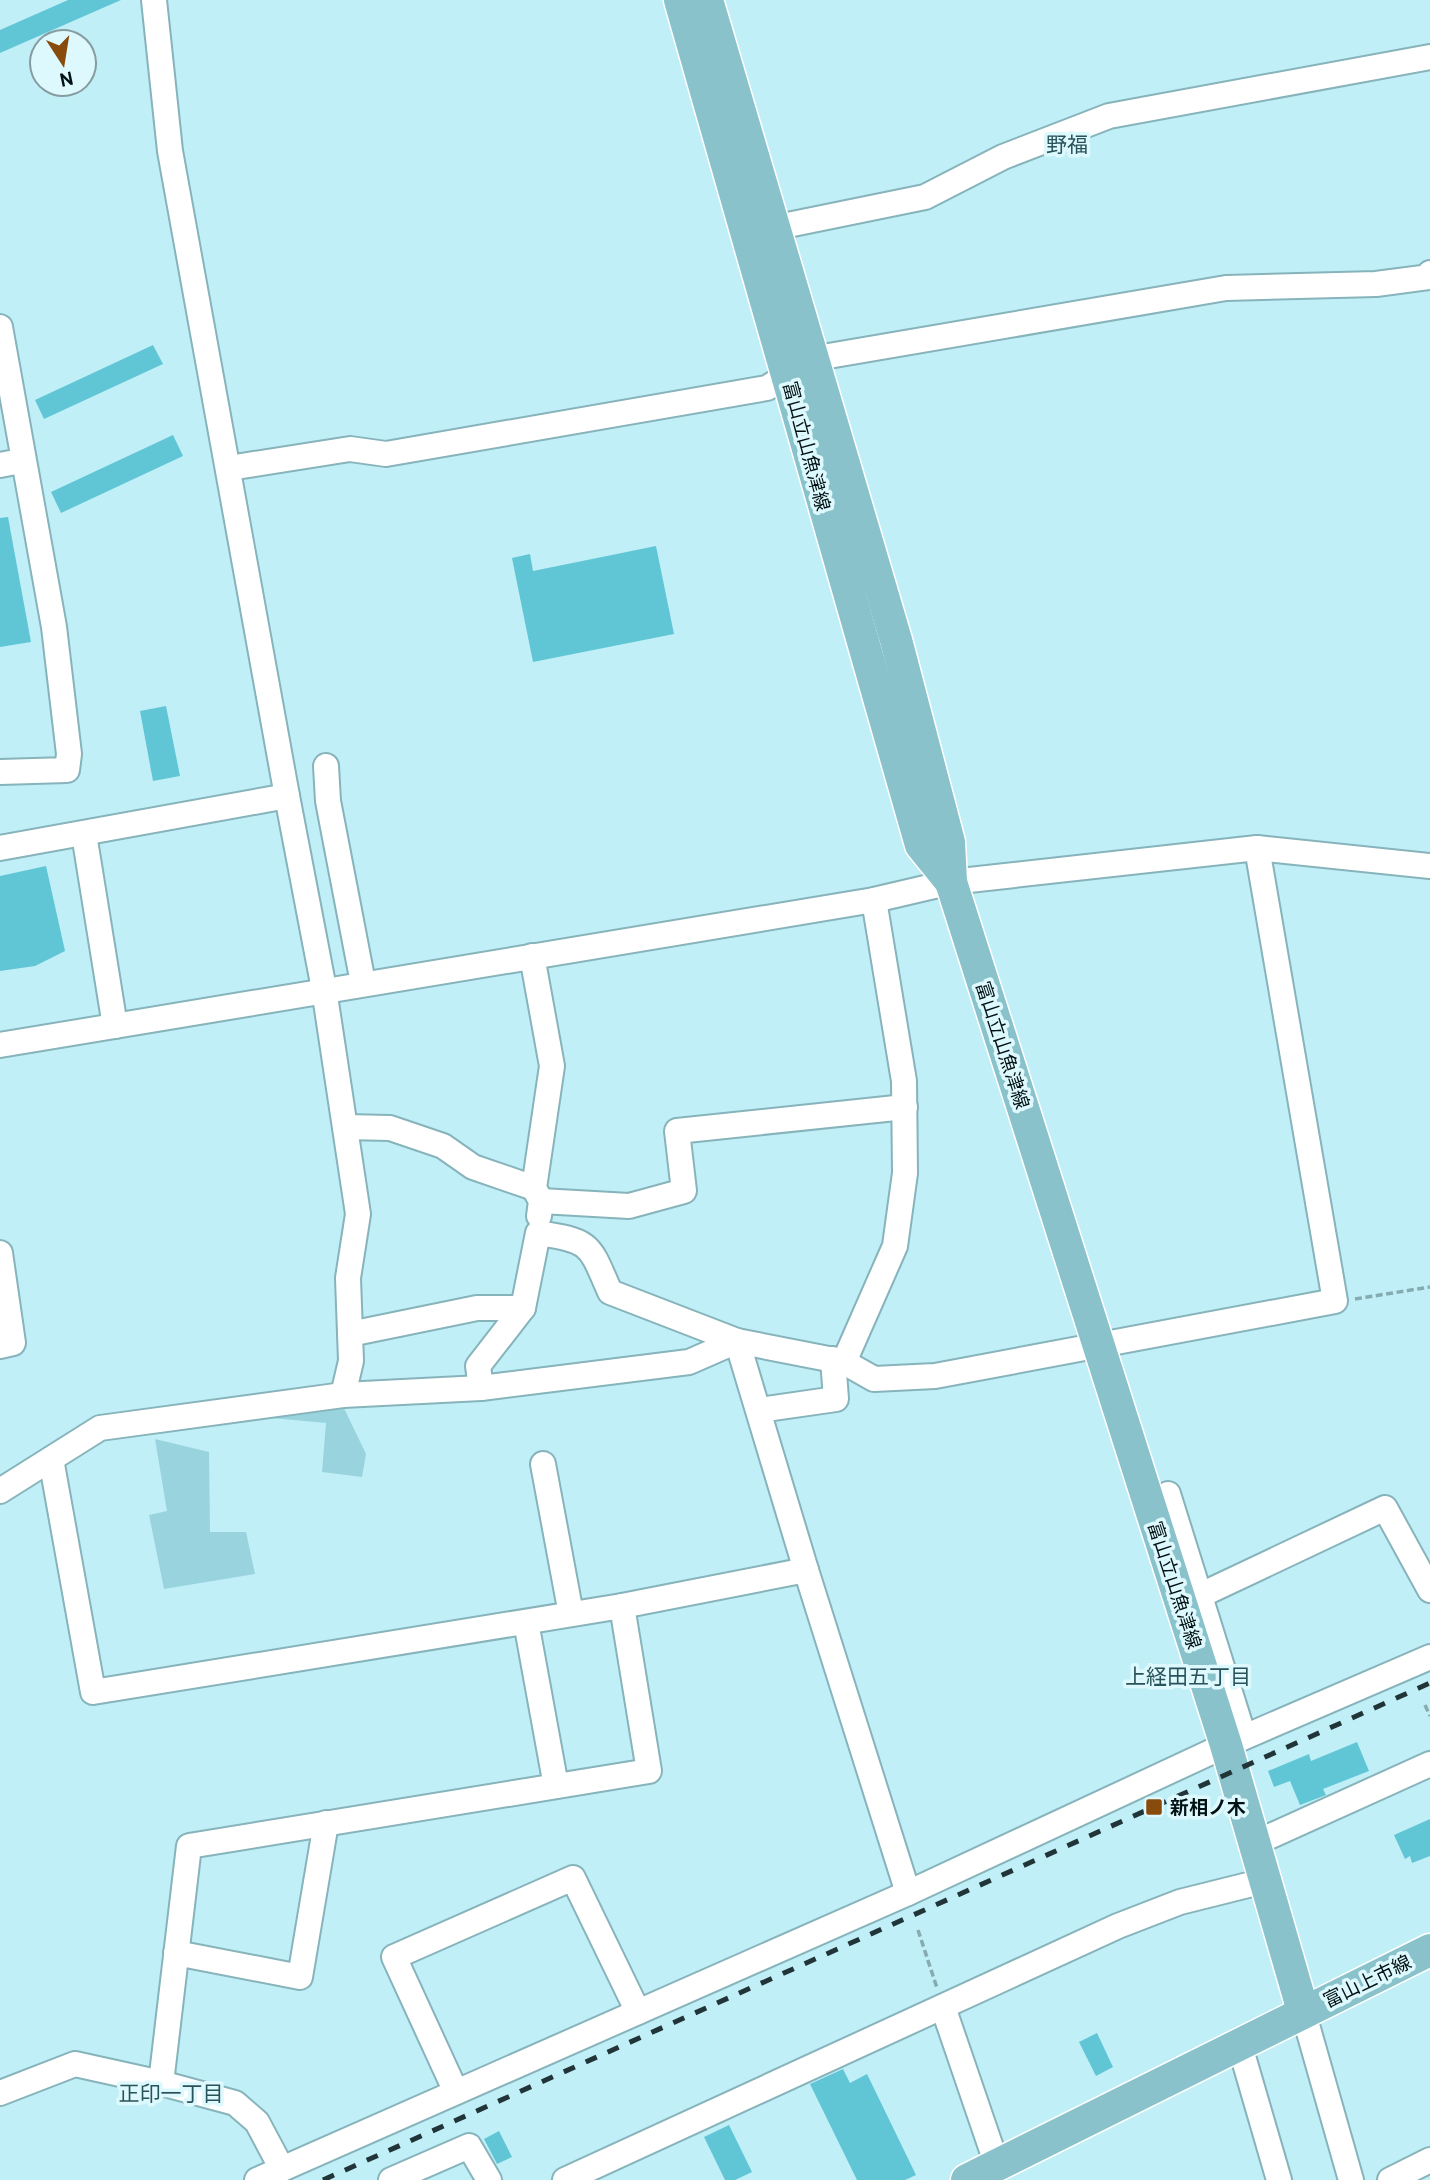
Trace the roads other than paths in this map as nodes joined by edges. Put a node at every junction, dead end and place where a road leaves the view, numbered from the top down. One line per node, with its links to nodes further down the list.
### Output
1 (153, 0): 10 (street)
2 (680, 0): 8 (main road, 富山立山魚津線)
3 (707, 0): 5 (main road, 富山立山魚津線)
4 (1430, 57): 5 (street)
5 (773, 228): 8 (main road, 富山立山魚津線)
6 (1430, 275): 8 (street)
7 (0, 327): 9 (street)
8 (799, 367): 10 (street); 18 (main road, 富山立山魚津線)
9 (11, 463): 12 (street)
10 (229, 468): 13 (street)
11 (326, 766): 21 (street)
12 (0, 772)
13 (286, 796): 14 (street); 22 (street)
14 (84, 834): 15 (street); 23 (street)
15 (0, 848)
16 (1257, 848): 17 (street); 18 (street); 33 (street)
17 (1430, 866)
18 (951, 882): 19 (street); 33 (main road, 富山立山魚津線)
19 (874, 900): 20 (street); 25 (street)
20 (532, 956): 21 (street); 27 (street)
21 (363, 983): 22 (street)
22 (324, 989): 23 (street); 26 (street)
23 (115, 1026): 24 (street)
24 (0, 1045)
25 (905, 1107): 27 (street); 35 (street)
26 (345, 1128): 27 (street); 31 (street)
27 (537, 1195): 28 (street)
28 (538, 1233): 30 (street); 32 (street)
29 (0, 1253): 34 (street)
30 (523, 1308): 31 (street); 36 (street)
31 (350, 1334): 37 (street)
32 (737, 1341): 35 (street); 36 (street); 38 (street)
33 (1099, 1345): 35 (street); 50 (main road, 富山立山魚津線)
34 (0, 1346)
35 (839, 1361): 38 (street)
36 (481, 1388): 37 (street)
37 (343, 1395): 39 (street)
38 (759, 1410): 43 (street)
39 (51, 1459): 41 (street); 48 (street)
40 (543, 1464): 47 (street)
41 (0, 1491)
42 (1168, 1494): 45 (street)
43 (806, 1570): 46 (street); 56 (street)
44 (1430, 1590): 45 (street)
45 (1201, 1595): 50 (street)
46 (622, 1606): 47 (street); 52 (street)
47 (571, 1614): 48 (street)
48 (526, 1622): 52 (street)
49 (1430, 1657): 50 (street)
50 (1235, 1741): 54 (main road, 富山立山魚津線); 56 (street)
51 (1430, 1764): 54 (street)
52 (556, 1786): 53 (street)
53 (326, 1823): 58 (street); 58 (street)
54 (1253, 1844): 55 (main road, 富山立山魚津線)
55 (1264, 1881): 59 (street); 60 (main road, 富山立山魚津線)
56 (908, 1893): 61 (street)
57 (1430, 1950): 60 (main road, 富山上市線)
58 (176, 1953): 63 (street)
59 (943, 2007): 67 (street); 72 (street)
60 (1303, 2011): 62 (main road); 75 (street)
61 (638, 2012): 64 (street); 64 (street)
62 (1240, 2046): 67 (main road); 74 (street)
63 (160, 2083): 65 (street); 68 (street)
64 (456, 2092): 68 (street)
65 (0, 2093)
66 (1430, 2160): 76 (street)
67 (997, 2165): 73 (main road)
68 (282, 2169): 69 (street)
69 (257, 2180)
70 (391, 2180): 71 (street)
71 (489, 2180)
72 (565, 2180)
73 (967, 2180)
74 (1279, 2180)
75 (1351, 2180)
76 (1390, 2180)

